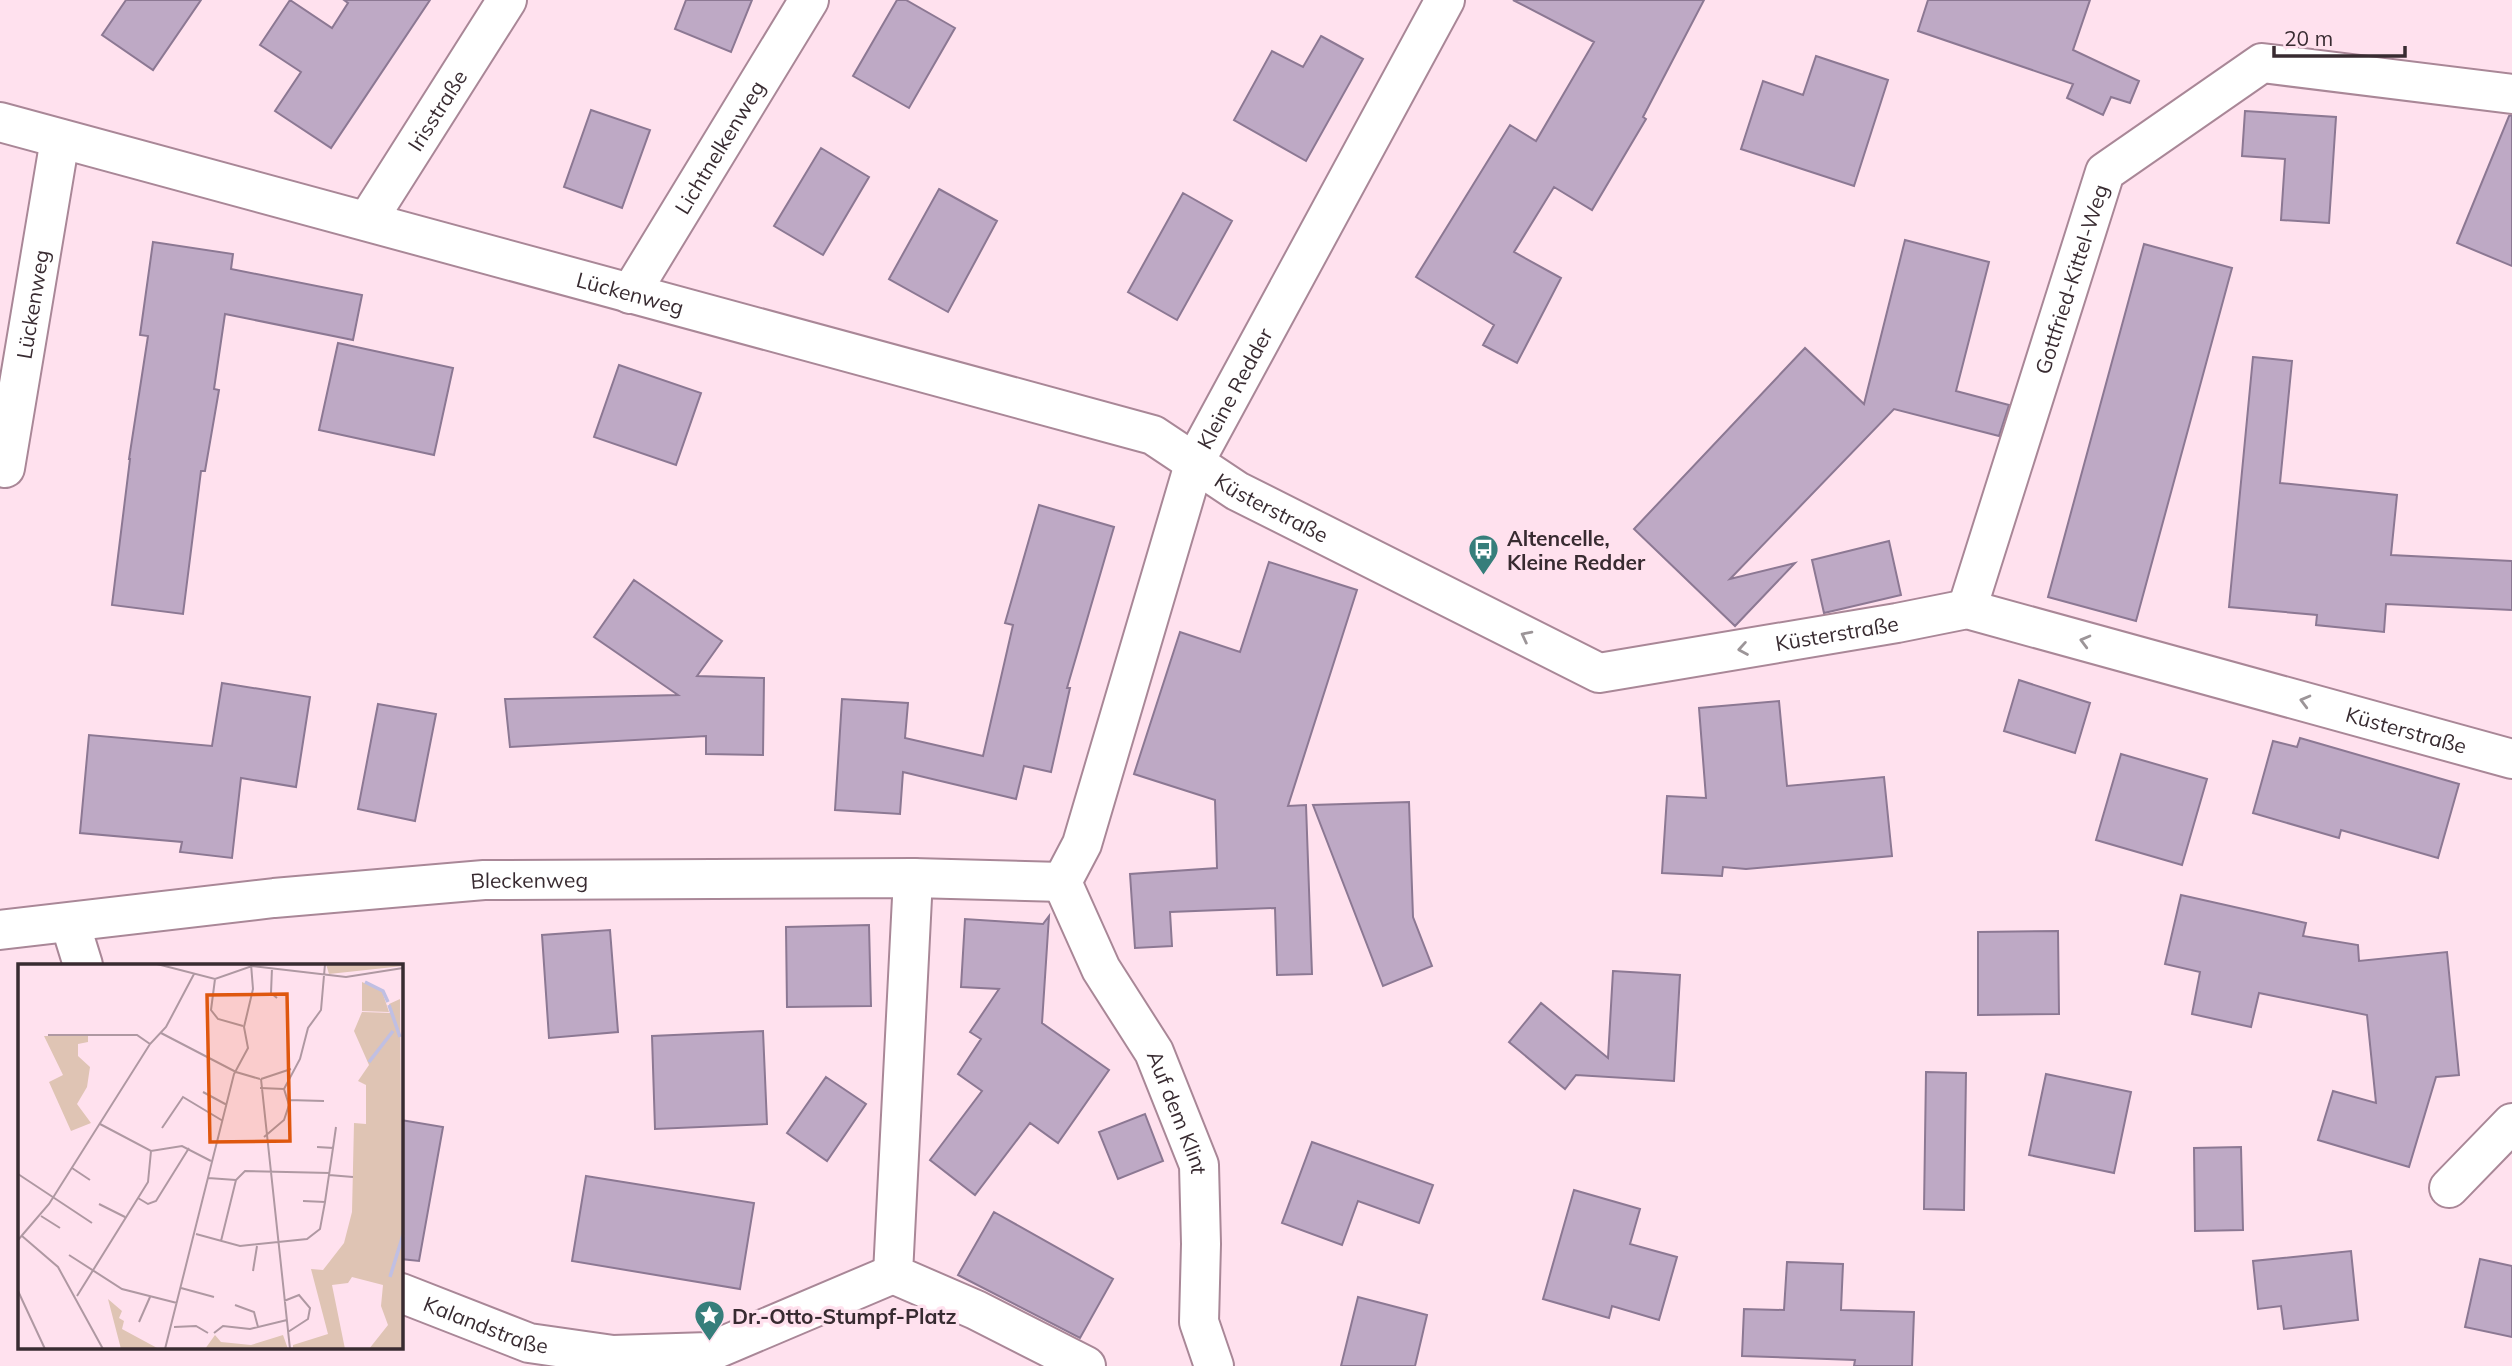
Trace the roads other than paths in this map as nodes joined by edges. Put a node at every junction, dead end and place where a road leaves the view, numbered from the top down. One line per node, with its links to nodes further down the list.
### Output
1 (507, 0): 7 (street, Irisstraße)
2 (808, 0): 8 (street, Lichtnelkenweg)
3 (1445, 0): 9 (street, Kleine Redder)
4 (2512, 94): 11 (street, Gottfried-Kittel-Weg)
5 (0, 122): 6 (street, Lückenweg)
6 (60, 139): 7 (street, Lückenweg); 10 (street, Lückenweg)
7 (367, 221): 8 (street, Lückenweg)
8 (630, 294): 9 (street, Lückenweg)
9 (1195, 461): 11 (street, Küsterstraße, one-way to 9); 14 (street, Kleine Redder)
10 (5, 468)
11 (1967, 609): 12 (street, Küsterstraße, one-way to 11)
12 (2512, 759)
13 (913, 878): 14 (street, Bleckenweg); 15 (street, Bleckenweg); 20 (street)
14 (1062, 882): 24 (street, Auf dem Klint)
15 (70, 923): 16 (street, Bleckenweg); 17 (street)
16 (0, 930)
17 (83, 964)
18 (2512, 1123): 19 (street)
19 (2449, 1188)
20 (893, 1274): 22 (street, Kalandstraße); 23 (street)
21 (402, 1293): 22 (street, Kalandstraße)
22 (708, 1359)
23 (1086, 1366)
24 (1214, 1366)

